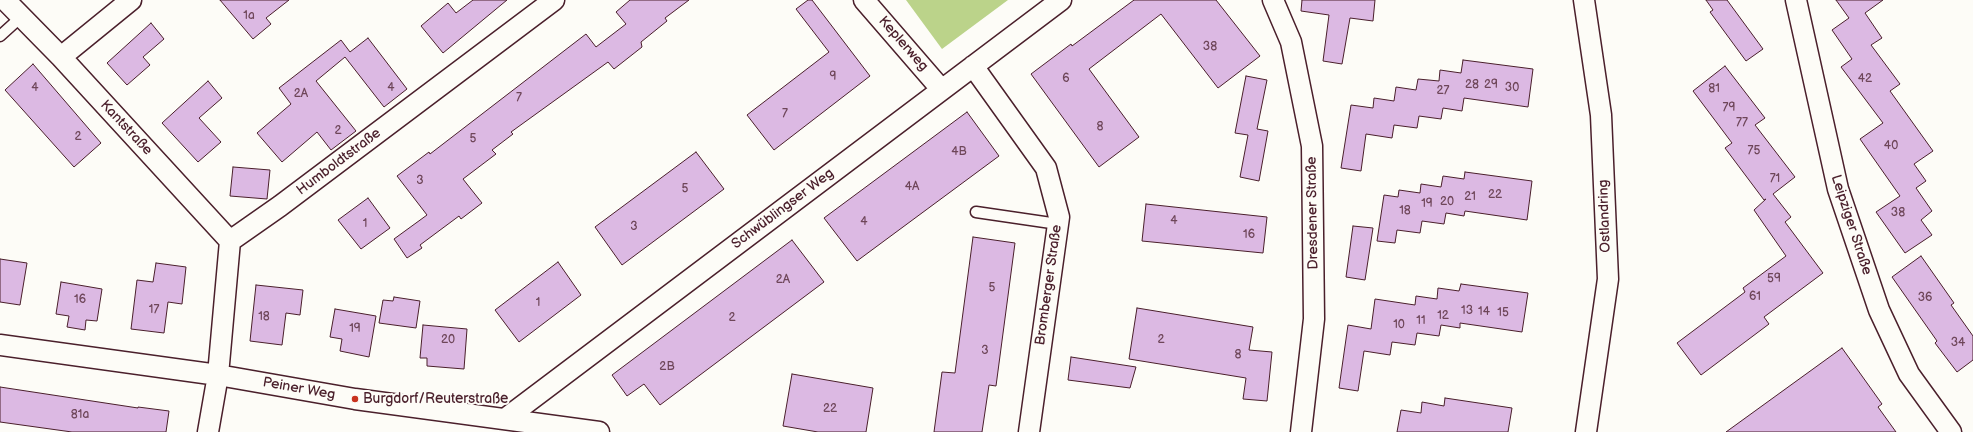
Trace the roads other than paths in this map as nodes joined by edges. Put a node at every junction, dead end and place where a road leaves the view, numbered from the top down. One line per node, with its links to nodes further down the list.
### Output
1 (4, 0): 9 (street, Kantstraße)
2 (130, 0): 11 (street)
3 (554, 0): 16 (street, Humboldtstraße)
4 (864, 0): 13 (street, Keplerweg)
5 (1061, 0): 12 (street, Schwüblingser Weg)
6 (1273, 0): 23 (street, Dresdener Straße)
7 (1584, 0): 24 (street, Ostlandring)
8 (1796, 0): 25 (street, Leipziger Straße)
9 (21, 17): 10 (lane); 11 (street, Kantstraße)
10 (0, 36)
11 (61, 58): 16 (street, Kantstraße)
12 (973, 66): 13 (street, Schwüblingser Weg); 15 (street, Bromberger Straße)
13 (941, 89): 19 (street, Schwüblingser Weg)
14 (976, 212): 15 (lane)
15 (1058, 224): 22 (street, Bromberger Straße)
16 (230, 241): 18 (street)
17 (0, 345): 18 (street, Peiner Weg)
18 (218, 375): 19 (street, Peiner Weg); 20 (street)
19 (505, 419): 21 (street, Peiner Weg)
20 (208, 432)
21 (599, 432)
22 (1029, 432)
23 (1301, 432)
24 (1586, 432)
25 (1951, 432)

